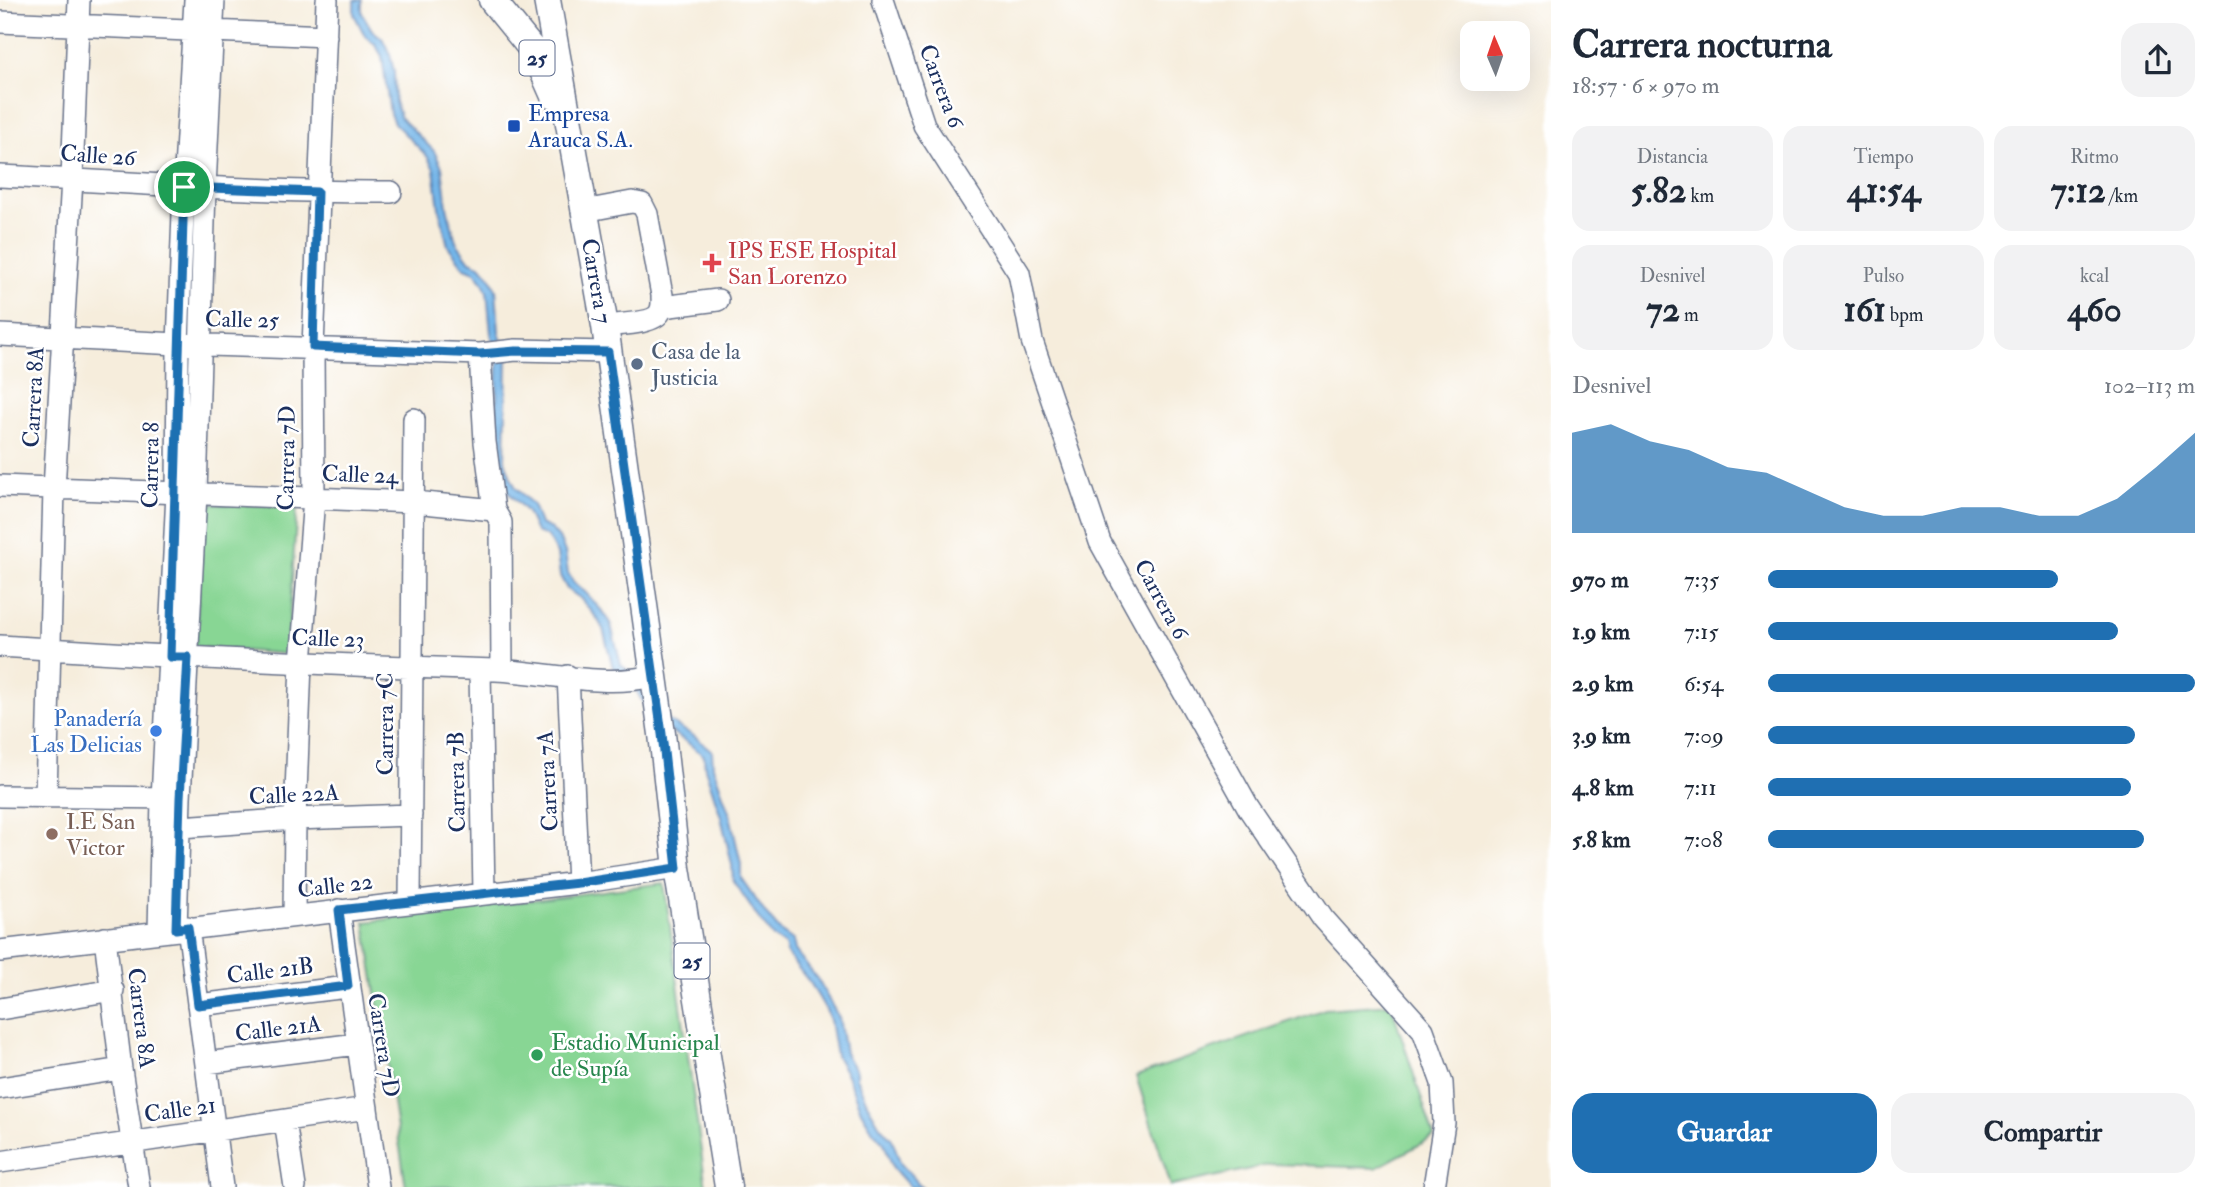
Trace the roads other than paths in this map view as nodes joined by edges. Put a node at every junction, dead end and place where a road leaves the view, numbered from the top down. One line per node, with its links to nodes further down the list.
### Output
1 (79, 0): 9 (street, Carrera 8A)
2 (195, 0): 10 (street, Carrera 8)
3 (214, 0): 10 (street, Carrera 8)
4 (327, 0): 11 (street, Carrera 7D)
5 (492, 0): 12 (main road, 25)
6 (547, 0): 12 (main road, Carrera 7)
7 (883, 0): 76 (street, Carrera 6)
8 (0, 22): 9 (street)
9 (79, 24): 10 (street); 14 (street, Carrera 8A)
10 (203, 31): 11 (street); 15 (street, Carrera 8)
11 (326, 36): 16 (street, Carrera 7D)
12 (568, 126): 18 (main road, Carrera 7 / 25)
13 (0, 176): 14 (street, Calle 26)
14 (72, 179): 15 (street, Calle 26); 23 (street, Carrera 8A)
15 (194, 187): 16 (street, Calle 26); 24 (street, Carrera 8)
16 (317, 192): 17 (street, Calle 26); 25 (street, Carrera 7D)
17 (391, 192)
18 (584, 211): 20 (street); 21 (main road, Carrera 7 / 25)
19 (718, 300): 20 (street)
20 (662, 307): 21 (street)
21 (605, 326): 26 (main road, Carrera 7 / 25)
22 (0, 335): 23 (street, Calle 25)
23 (62, 337): 24 (street, Calle 25); 30 (street, Carrera 8A)
24 (189, 344): 25 (street, Calle 25); 31 (street, Carrera 8)
25 (313, 347): 27 (street, Calle 25); 32 (street, Carrera 7D)
26 (608, 352): 27 (street, Calle 25); 42 (main road, Carrera 7 / 25)
27 (484, 353): 34 (street, Carrera 7B)
28 (414, 419): 33 (street, Carrera 7C)
29 (0, 486): 30 (street, Calle 24)
30 (54, 489): 31 (street, Calle 24); 36 (street, Carrera 8A)
31 (186, 494): 32 (street, Calle 24); 37 (street, Carrera 8)
32 (314, 498): 33 (street, Calle 24); 38 (street, Carrera 7D)
33 (414, 502): 34 (street, Calle 24); 39 (street, Carrera 7C)
34 (498, 516): 40 (street, Carrera 7B)
35 (0, 646): 36 (street, Calle 23)
36 (50, 650): 37 (street, Calle 23); 44 (street, Carrera 8A)
37 (179, 657): 38 (street, Calle 23); 45 (street, Carrera 8)
38 (301, 663): 39 (street, Calle 23); 47 (street, Carrera 7D)
39 (411, 668): 40 (street, Calle 23); 46 (street, Carrera 7C)
40 (491, 670): 41 (street, Calle 23); 51 (street, Carrera 7B)
41 (568, 676): 42 (street, Calle 23); 50 (street, Carrera 7A)
42 (651, 685): 49 (main road, Carrera 7 / 25)
43 (0, 796): 44 (street)
44 (46, 797): 45 (street)
45 (171, 799): 48 (street, Carrera 8); 55 (street, Carrera 8)
46 (411, 814): 47 (street, Calle 22A); 52 (street, Carrera 7C)
47 (295, 819): 48 (street, Calle 22A); 54 (street, Carrera 7D)
48 (180, 827): 55 (street, Carrera 8)
49 (677, 868): 50 (street, Calle 22); 75 (main road, Carrera 7 / 25)
50 (578, 883): 51 (street, Calle 22)
51 (484, 894): 52 (street, Calle 22)
52 (410, 902): 53 (street, Calle 22)
53 (339, 910): 54 (street, Calle 22); 58 (street, Carrera 7D)
54 (295, 916): 55 (street, Calle 22)
55 (174, 929): 56 (street, Calle 22); 60 (street, Carrera 8)
56 (105, 938): 57 (street, Calle 22); 59 (street, Carrera 8A)
57 (0, 951)
58 (348, 986): 60 (street, Calle 21B); 62 (street, Carrera 7D)
59 (113, 990): 61 (street); 64 (street, Carrera 8A)
60 (198, 1005): 63 (street, Carrera 8)
61 (0, 1009)
62 (357, 1044): 63 (street, Calle 21A); 66 (street, Carrera 7D)
63 (206, 1063): 68 (street, Carrera 8)
64 (121, 1069): 65 (street); 69 (street, Carrera 8A)
65 (0, 1088)
66 (367, 1108): 67 (street, Calle 21); 74 (street, Carrera 7D)
67 (285, 1121): 68 (street, Calle 21); 73 (street)
68 (213, 1131): 69 (street, Calle 21); 72 (street, Carrera 8)
69 (133, 1143): 70 (street, Calle 21); 71 (street, Carrera 8A)
70 (0, 1162)
71 (139, 1187)
72 (222, 1187)
73 (295, 1187)
74 (378, 1187)
75 (728, 1187)
76 (1434, 1187)

